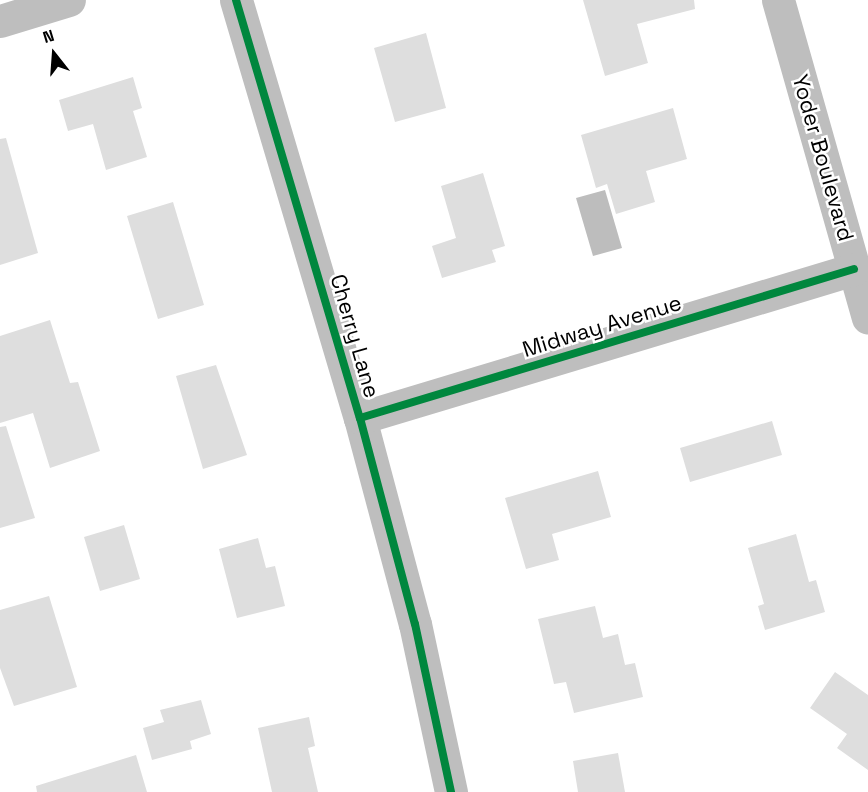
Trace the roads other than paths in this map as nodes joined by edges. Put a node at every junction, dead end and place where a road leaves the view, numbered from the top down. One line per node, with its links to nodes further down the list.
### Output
1 (69, 0): 4 (street)
2 (236, 0): 7 (street, Cherry Lane)
3 (778, 0): 5 (street, Yoder Boulevard)
4 (0, 21)
5 (854, 269): 6 (street, Yoder Boulevard); 7 (street, Midway Avenue)
6 (868, 317)
7 (360, 418): 8 (street, Cherry Lane)
8 (451, 792)

